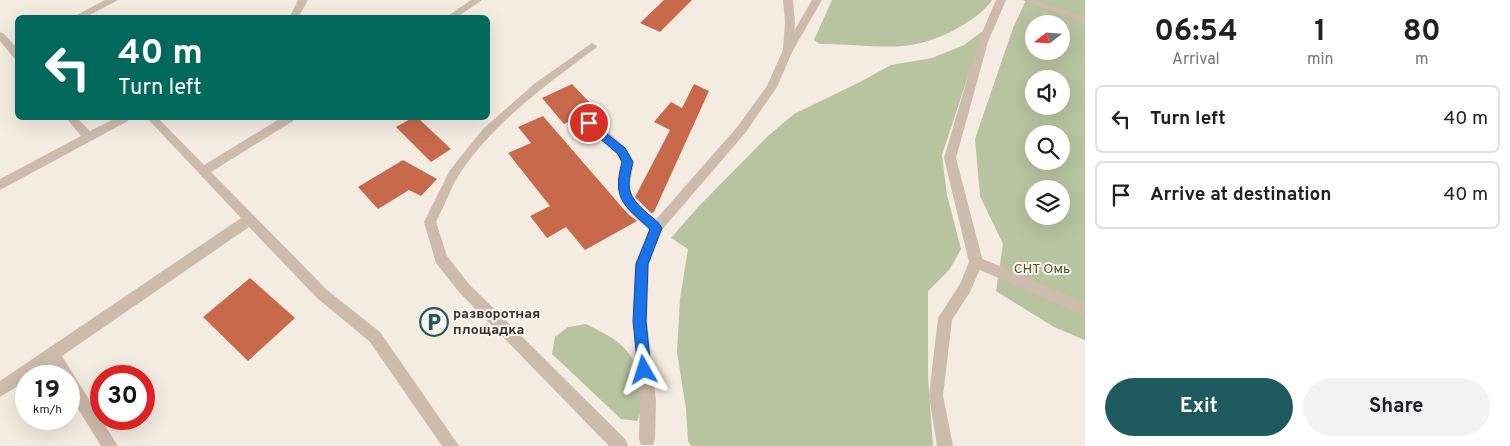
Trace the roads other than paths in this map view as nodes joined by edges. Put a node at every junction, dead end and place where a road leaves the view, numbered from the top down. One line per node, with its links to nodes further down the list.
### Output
1 (112, 0): 8 (street)
2 (303, 0): 9 (street)
3 (477, 0): 10 (street)
4 (788, 0): 15 (street)
5 (817, 0): 15 (street)
6 (1001, 0): 27 (street)
7 (1027, 0): 11 (street)
8 (81, 15)
9 (296, 15)
10 (454, 15)
11 (1085, 20)
12 (0, 35): 13 (street)
13 (14, 46): 16 (street)
14 (592, 46): 36 (street)
15 (788, 50): 26 (street)
16 (0, 52)
17 (73, 120): 22 (street)
18 (120, 120): 22 (street)
19 (154, 120): 23 (street)
20 (286, 120): 23 (street)
21 (589, 123): 26 (street)
22 (88, 137): 24 (street)
23 (203, 171): 25 (street)
24 (0, 185)
25 (250, 219): 29 (street); 35 (street)
26 (656, 228): 33 (street)
27 (976, 262): 28 (street); 37 (street)
28 (1085, 310)
29 (52, 354): 30 (street); 31 (street)
30 (59, 365)
31 (0, 390)
32 (80, 398): 34 (street)
33 (649, 444)
34 (110, 446)
35 (451, 446)
36 (620, 446)
37 (945, 446)

